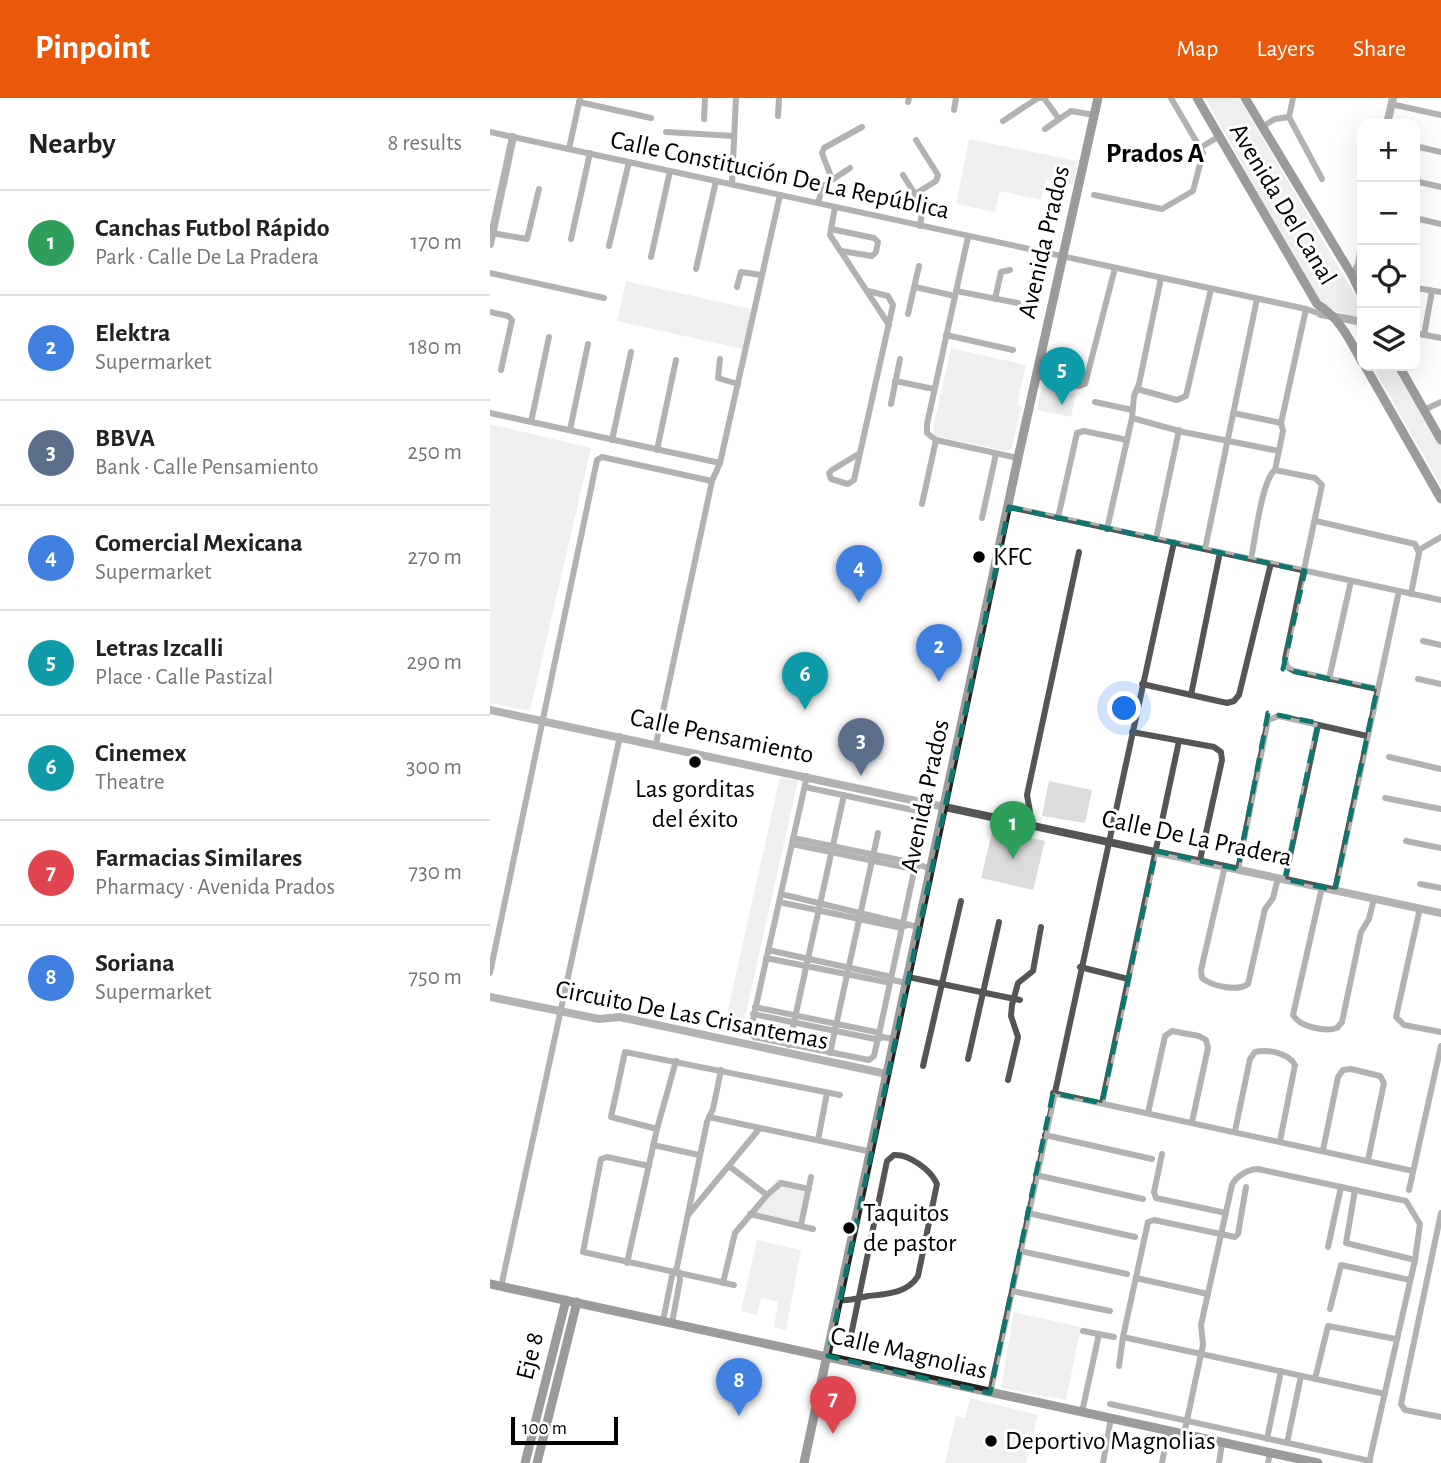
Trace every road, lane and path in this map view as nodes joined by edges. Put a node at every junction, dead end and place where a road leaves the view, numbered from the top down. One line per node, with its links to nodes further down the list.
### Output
1 (705, 98): 18 (street)
2 (736, 98): 27 (street)
3 (779, 98): 15 (street)
4 (956, 98): 12 (street)
5 (1098, 98): 13 (main road, Avenida Prados)
6 (1171, 98): 32 (street)
7 (1197, 98): 29 (main road, Avenida Del Canal)
8 (1245, 98): 23 (main road, Avenida Del Canal)
9 (1293, 98): 16 (street)
10 (579, 100): 17 (street); 33 (street)
11 (1392, 101): 14 (street); 20 (street)
12 (954, 110)
13 (1094, 115): 19 (street); 63 (main road, Avenida Prados)
14 (1441, 115)
15 (778, 116)
16 (1289, 117): 23 (street); 41 (street)
17 (651, 118)
18 (704, 119)
19 (1059, 119): 21 (street); 24 (street)
20 (1388, 119)
21 (1003, 121)
22 (862, 127): 40 (street)
23 (1262, 127): 71 (main road, Avenida Del Canal)
24 (1045, 129)
25 (490, 132): 28 (street, Calle Constitución De La República)
26 (666, 132): 27 (street)
27 (734, 136): 44 (street)
28 (513, 137): 33 (street, Calle Constitución De La República); 56 (street)
29 (1218, 137): 32 (street); 90 (main road, Avenida Del Canal)
30 (916, 140): 47 (street)
31 (1420, 147): 34 (street)
32 (1200, 148): 49 (street)
33 (569, 149): 35 (street, Calle Constitución De La República)
34 (1441, 152)
35 (590, 153): 36 (street, Calle Constitución De La República); 58 (street)
36 (629, 162): 38 (street, Calle Constitución De La República); 60 (street)
37 (850, 168): 40 (street)
38 (670, 171): 42 (street, Calle Constitución De La República); 62 (street)
39 (903, 175): 47 (street)
40 (832, 179): 50 (street)
41 (1322, 179)
42 (716, 181): 44 (street, Calle Constitución De La República); 67 (street)
43 (1419, 182): 45 (street)
44 (732, 184): 48 (street, Calle Constitución De La República)
45 (1441, 187)
46 (539, 189): 56 (street)
47 (915, 194): 54 (street)
48 (780, 195): 50 (street, Calle Constitución De La República); 70 (street)
49 (1094, 195)
50 (818, 204): 51 (street, Calle Constitución De La República)
51 (835, 207): 54 (street, Calle Constitución De La República); 55 (street)
52 (1420, 219): 53 (street)
53 (1441, 224)
54 (920, 226): 57 (street, Calle Constitución De La República)
55 (831, 229): 61 (street); 61 (street)
56 (492, 233): 59 (street)
57 (968, 236): 63 (street, Calle Constitución De La República); 81 (street)
58 (571, 239)
59 (490, 244)
60 (610, 246)
61 (841, 251): 78 (street)
62 (651, 257)
63 (1062, 257): 65 (street, Calle Constitución De La República); 108 (main road, Avenida Prados)
64 (919, 266): 75 (street)
65 (1115, 268): 72 (street, Calle Constitución De La República); 108 (street)
66 (1357, 268): 71 (street)
67 (696, 270)
68 (1010, 270): 83 (street)
69 (490, 272): 82 (street)
70 (761, 275): 74 (street); 110 (street)
71 (1353, 277): 73 (main road, Avenida Del Canal)
72 (1161, 278): 76 (street, Calle Constitución De La República); 112 (street)
73 (1357, 285)
74 (737, 287)
75 (915, 287): 81 (street); 88 (street)
76 (1210, 289): 84 (street, Calle Constitución De La República); 112 (street)
77 (1420, 289): 79 (street)
78 (868, 291): 92 (street); 92 (street)
79 (1432, 291): 80 (street); 95 (street)
80 (1441, 292)
81 (956, 293): 83 (street); 94 (street)
82 (604, 298)
83 (995, 299): 85 (street)
84 (1257, 299): 86 (street, Calle Constitución De La República); 118 (street)
85 (1018, 303)
86 (1306, 309): 89 (street, Calle Constitución De La República); 121 (street)
87 (490, 312): 105 (street)
88 (908, 314)
89 (1321, 314): 90 (street)
90 (1333, 316): 91 (street); 101 (main road, Avenida Del Canal)
91 (1357, 321)
92 (889, 325): 131 (street)
93 (1420, 334): 95 (street)
94 (946, 335): 99 (street); 111 (street)
95 (1424, 335): 97 (street)
96 (549, 337): 120 (street)
97 (1441, 338)
98 (588, 344): 122 (street)
99 (1013, 350)
100 (631, 352): 124 (street)
101 (1357, 354)
102 (720, 359): 110 (street)
103 (900, 359): 109 (street)
104 (677, 360): 129 (street)
105 (501, 370)
106 (1367, 371): 137 (main road, Avenida Del Canal)
107 (1402, 371): 116 (main road)
108 (1036, 376): 133 (main road, Avenida Prados)
109 (895, 381): 111 (street); 115 (street)
110 (738, 384): 134 (street)
111 (934, 390): 125 (street)
112 (1137, 390): 119 (street)
113 (1095, 402): 119 (street)
114 (1441, 402): 116 (street)
115 (891, 404)
116 (1424, 410): 127 (main road)
117 (490, 413): 120 (street)
118 (1233, 413): 121 (street); 128 (street)
119 (1132, 414): 123 (street); 126 (street)
120 (531, 422): 122 (street)
121 (1281, 423): 130 (street)
122 (570, 430): 124 (street)
123 (1179, 430): 128 (street); 145 (street)
124 (612, 440): 129 (street)
125 (936, 440): 132 (street); 138 (street)
126 (1126, 440): 141 (street); 143 (street)
127 (1441, 440)
128 (1227, 441): 130 (street); 147 (street)
129 (657, 450): 134 (street)
130 (1279, 451): 135 (street)
131 (860, 453): 131 (street)
132 (996, 454): 133 (street); 140 (street)
133 (1018, 458): 139 (main road, Avenida Prados)
134 (720, 463): 136 (street)
135 (1275, 470): 142 (street); 151 (street)
136 (712, 481): 167 (street); 173 (street)
137 (1441, 499)
138 (922, 504)
139 (1009, 507): 141 (street); 180 (main road, Avenida Prados)
140 (982, 518)
141 (1058, 519): 143 (street)
142 (1316, 521): 148 (street); 153 (street)
143 (1107, 529): 145 (street)
144 (1441, 537): 148 (street)
145 (1156, 539): 146 (street)
146 (1174, 542): 147 (street); 162 (street)
147 (1205, 549): 150 (street)
148 (1419, 550): 156 (street)
149 (1079, 552): 182 (street)
150 (1220, 552): 151 (street); 165 (street)
151 (1251, 559): 152 (street)
152 (1271, 563): 153 (street); 165 (street)
153 (1305, 571): 154 (street); 160 (street)
154 (1351, 581): 155 (street); 160 (street)
155 (1399, 591): 156 (street); 164 (street)
156 (1411, 594): 157 (street)
157 (1441, 600)
158 (1423, 641): 159 (street)
159 (1441, 645)
160 (1329, 679): 164 (street)
161 (1418, 679): 163 (street)
162 (1142, 684): 165 (street); 169 (street)
163 (1441, 684)
164 (1377, 689): 171 (street)
165 (1191, 695)
166 (490, 710): 167 (street, Calle Pensamiento)
167 (544, 720): 170 (street, Calle Pensamiento); 217 (street)
168 (1318, 725): 171 (street); 195 (street); 196 (street)
169 (1132, 732): 172 (street); 184 (street)
170 (620, 736): 173 (street, Calle Pensamiento); 226 (street)
171 (1367, 736): 200 (street)
172 (1179, 741): 189 (street); 191 (street)
173 (656, 744): 176 (street, Calle Pensamiento)
174 (1389, 757): 175 (street)
175 (1441, 769)
176 (807, 776): 177 (street); 180 (street, Calle Pensamiento)
177 (805, 787): 178 (street); 185 (street)
178 (844, 795): 188 (street); 192 (street)
179 (1385, 798): 181 (street)
180 (945, 805): 182 (street, Calle De La Pradera); 194 (main road, Avenida Prados)
181 (1441, 809)
182 (1028, 823): 184 (street, Calle De La Pradera)
183 (878, 833): 190 (street)
184 (1108, 840): 189 (street, Calle De La Pradera); 215 (street)
185 (793, 841): 188 (street); 201 (street)
186 (1406, 841): 187 (street)
187 (1441, 848)
188 (832, 849): 190 (street); 205 (street)
189 (1156, 851): 191 (street, Calle De La Pradera); 218 (street)
190 (872, 857): 192 (street); 208 (street)
191 (1200, 860): 193 (street, Calle De La Pradera)
192 (917, 866): 194 (street); 210 (street)
193 (1225, 866): 195 (street, Calle De La Pradera); 196 (street)
194 (930, 869): 211 (main road, Avenida Prados)
195 (1238, 869): 196 (street, Calle De La Pradera)
196 (1281, 878): 198 (street, Calle De La Pradera)
197 (1420, 884): 199 (street)
198 (1322, 887): 200 (street, Calle De La Pradera); 202 (street)
199 (1441, 888)
200 (1335, 890): 202 (street, Calle De La Pradera)
201 (781, 894): 204 (street); 205 (street)
202 (1374, 898): 206 (street, Calle De La Pradera)
203 (961, 901): 221 (street)
204 (779, 902): 205 (street); 213 (street)
205 (819, 906): 208 (street); 214 (street)
206 (1420, 908): 207 (street, Calle De La Pradera); 229 (street)
207 (1441, 913)
208 (860, 915): 210 (street); 216 (street)
209 (999, 922): 222 (street)
210 (904, 925): 211 (street); 219 (street)
211 (918, 927): 220 (main road, Avenida Prados)
212 (1041, 927): 224 (street)
213 (767, 954): 214 (street); 225 (street)
214 (807, 962): 216 (street); 227 (street)
215 (1080, 967): 218 (street); 242 (street)
216 (847, 970): 219 (street); 228 (street)
217 (490, 973)
218 (1128, 979): 244 (street)
219 (891, 980): 220 (street); 230 (street)
220 (907, 980): 221 (street); 231 (main road, Avenida Prados)
221 (942, 984): 222 (street); 237 (street)
222 (984, 992): 224 (street); 235 (street)
223 (490, 997): 226 (street, Circuito De Las Crisantemas)
224 (1017, 999): 240 (street)
225 (754, 1010): 227 (street); 232 (street)
226 (560, 1012): 239 (street, Circuito De Las Crisantemas); 293 (street)
227 (795, 1019): 228 (street); 232 (street)
228 (835, 1027): 230 (street); 234 (street)
229 (1441, 1032)
230 (880, 1036): 231 (street); 234 (street)
231 (894, 1039): 239 (main road, Avenida Prados)
232 (789, 1045): 234 (street)
233 (1441, 1046): 263 (street)
234 (830, 1053)
235 (968, 1059)
236 (676, 1061): 238 (street); 249 (street); 249 (street)
237 (923, 1066)
238 (721, 1070): 241 (street); 246 (street)
239 (887, 1074): 256 (main road, Avenida Prados)
240 (1008, 1080)
241 (827, 1093): 243 (street); 252 (street)
242 (1053, 1093): 244 (street); 251 (street)
243 (840, 1096)
244 (1102, 1103): 245 (street)
245 (1148, 1113): 247 (street); 247 (street)
246 (709, 1117): 248 (street); 258 (street)
247 (1192, 1122): 250 (street)
248 (760, 1128): 252 (street); 262 (street)
249 (657, 1129): 254 (street)
250 (1236, 1132): 253 (street); 253 (street)
251 (1045, 1135): 259 (street); 264 (street)
252 (818, 1140): 256 (street)
253 (1280, 1141): 255 (street)
254 (653, 1145): 258 (street); 261 (street)
255 (1323, 1150): 260 (street); 260 (street)
256 (872, 1152): 298 (main road, Avenida Prados)
257 (1162, 1154): 274 (street)
258 (699, 1155): 277 (street)
259 (1152, 1159)
260 (1368, 1160): 263 (street)
261 (649, 1166): 285 (street); 285 (street)
262 (729, 1166): 271 (street); 277 (street)
263 (1413, 1171): 270 (street)
264 (1037, 1175): 272 (street); 273 (street)
265 (811, 1177): 268 (street)
266 (1246, 1187): 280 (street)
267 (1341, 1187): 269 (street); 274 (street); 282 (street)
268 (808, 1189): 271 (street); 278 (street)
269 (1356, 1190): 284 (street); 284 (street)
270 (1409, 1190)
271 (767, 1195): 276 (street)
272 (1143, 1199)
273 (1028, 1213): 281 (street); 283 (street)
274 (1226, 1213): 280 (street)
275 (1441, 1213): 319 (street)
276 (750, 1214): 278 (street); 290 (street)
277 (687, 1217): 286 (street)
278 (801, 1225): 279 (street)
279 (813, 1229)
280 (1222, 1234): 288 (street); 295 (street)
281 (1135, 1237)
282 (1328, 1247)
283 (1020, 1251): 287 (street); 294 (street)
284 (1415, 1260): 289 (street)
285 (627, 1263): 286 (street)
286 (677, 1271): 290 (street); 302 (street)
287 (1127, 1274)
288 (1136, 1278): 295 (street); 305 (street)
289 (1410, 1280): 300 (street); 307 (street)
290 (723, 1283): 292 (street)
291 (490, 1284): 293 (main road, Calle Magnolias)
292 (734, 1285)
293 (501, 1287): 297 (main road, Calle Magnolias)
294 (1012, 1291): 301 (street); 315 (street)
295 (1208, 1294): 309 (street)
296 (859, 1299): 296 (street); 298 (street); 308 (street)
297 (566, 1300): 299 (main road, Calle Magnolias); 329 (main road, Eje 8)
298 (840, 1300): 310 (main road, Avenida Prados)
299 (577, 1302): 302 (main road, Calle Magnolias); 330 (main road, Eje 8)
300 (1330, 1309)
301 (1110, 1311)
302 (667, 1322): 310 (main road, Calle Magnolias)
303 (1083, 1331): 304 (street)
304 (1099, 1334): 306 (street); 318 (street)
305 (1123, 1336): 309 (street); 311 (street)
306 (1114, 1337)
307 (1396, 1339): 314 (street); 316 (street)
308 (849, 1345)
309 (1202, 1354): 312 (street); 321 (street)
310 (828, 1356): 315 (main road, Calle Magnolias); 331 (main road, Avenida Prados)
311 (1119, 1366)
312 (1281, 1371): 313 (street); 324 (street)
313 (1301, 1376): 314 (street); 326 (street)
314 (1315, 1379): 316 (street)
315 (990, 1393): 318 (main road, Calle Magnolias)
316 (1385, 1394): 328 (street)
317 (1110, 1404): 321 (street)
318 (1082, 1412): 320 (main road, Calle Magnolias)
319 (1441, 1417)
320 (1111, 1418): 322 (main road, Calle Magnolias); 332 (street)
321 (1187, 1422): 323 (street); 324 (street)
322 (1168, 1431): 323 (main road, Calle Magnolias); 333 (street)
323 (1184, 1434): 325 (main road, Calle Magnolias)
324 (1267, 1439): 326 (street)
325 (1223, 1443): 327 (main road, Calle Magnolias); 334 (street)
326 (1287, 1443): 328 (street)
327 (1270, 1452): 335 (street); 336 (main road, Calle Magnolias)
328 (1370, 1462)
329 (525, 1463)
330 (537, 1463)
331 (804, 1463)
332 (1103, 1463)
333 (1163, 1463)
334 (1219, 1463)
335 (1268, 1463)
336 (1318, 1463)

